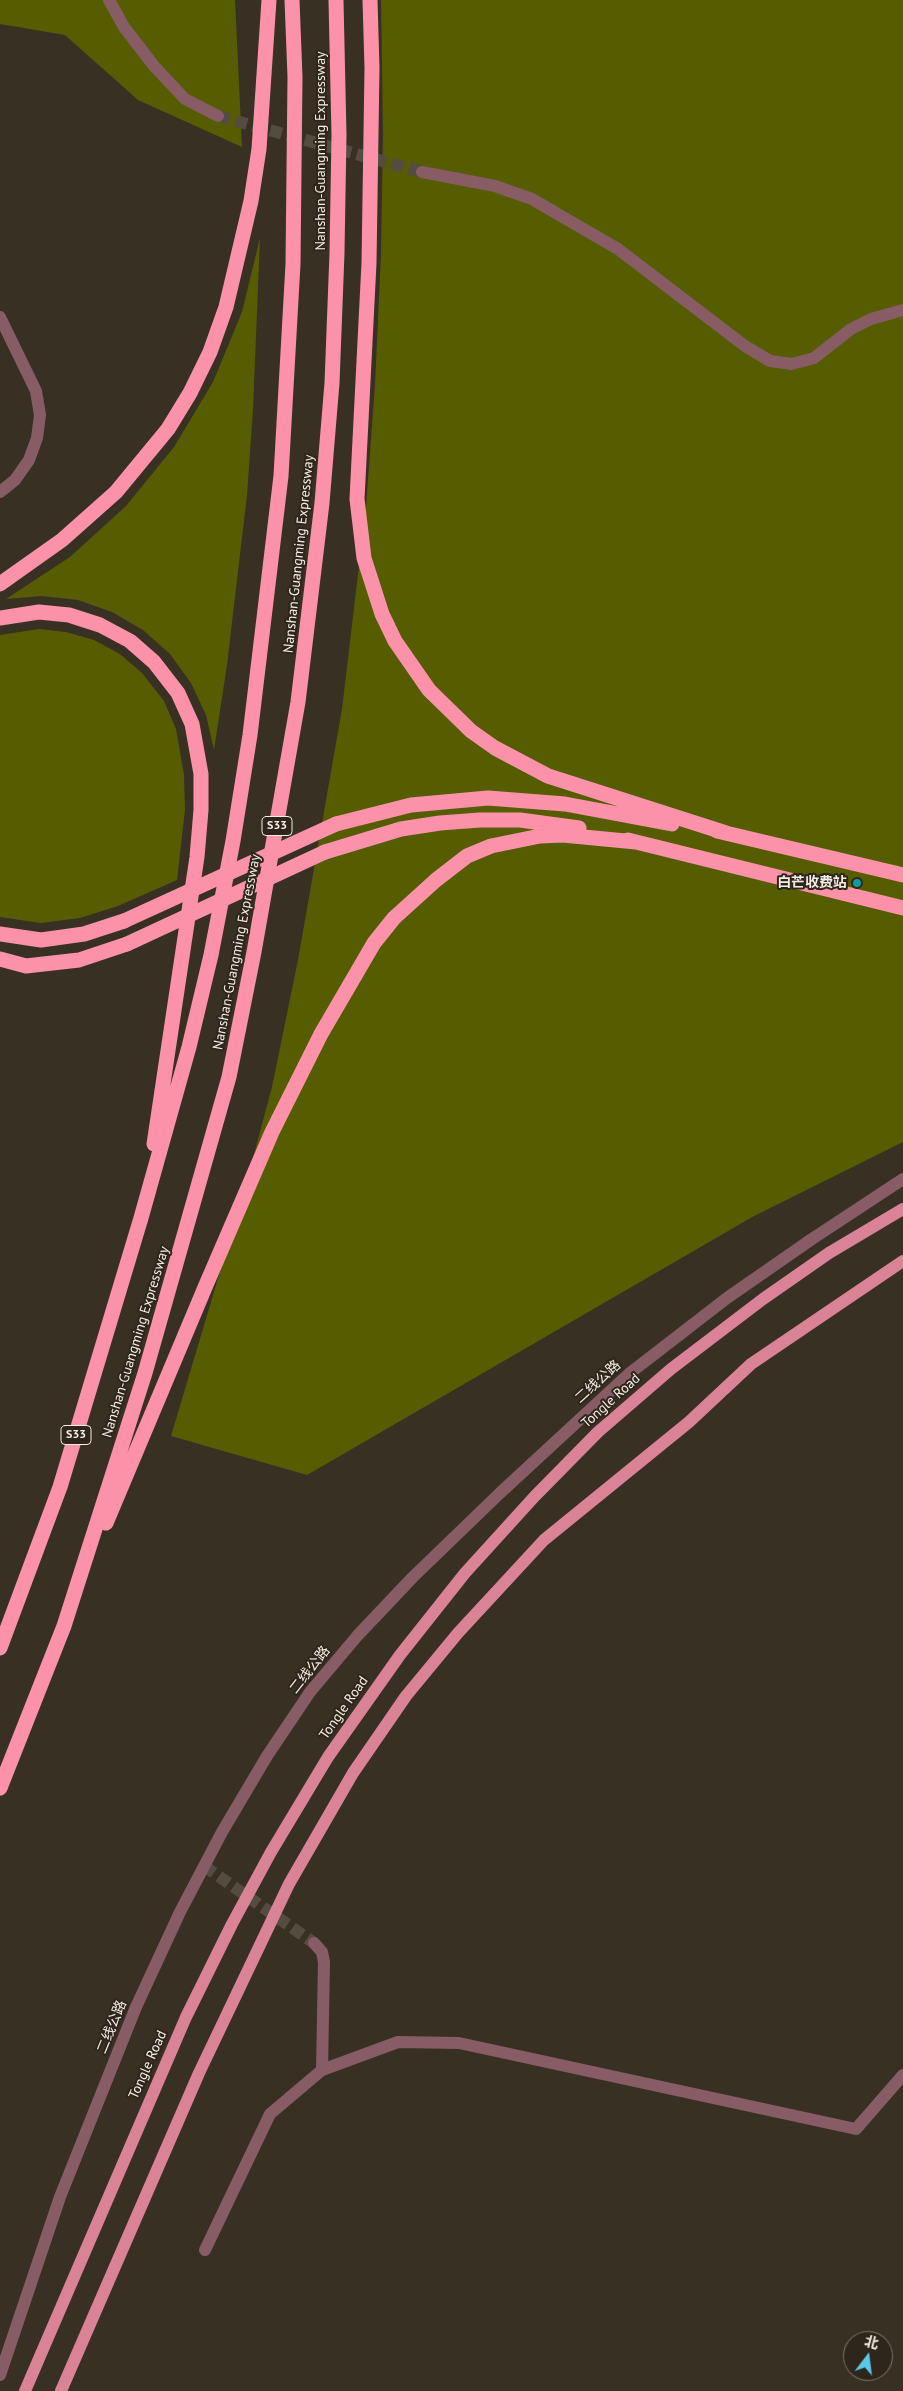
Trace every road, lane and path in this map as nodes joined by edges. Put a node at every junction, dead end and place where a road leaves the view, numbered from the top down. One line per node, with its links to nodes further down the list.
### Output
1 (109, 0): 6 (street)
2 (269, 0): 11 (highway)
3 (292, 0): 21 (highway, Nanshan-Guangming Expressway / S33)
4 (336, 0): 23 (highway, Nanshan-Guangming Expressway / S33)
5 (370, 0): 13 (highway)
6 (218, 116)
7 (422, 172): 8 (street)
8 (903, 310)
9 (0, 317): 10 (street)
10 (0, 492)
11 (0, 584)
12 (0, 618): 21 (highway)
13 (726, 833): 15 (highway); 17 (highway, bridge)
14 (636, 842): 16 (highway); 18 (highway, bridge); 23 (highway)
15 (903, 875)
16 (903, 908)
17 (0, 934)
18 (0, 959)
19 (903, 1179): 30 (street, 二线公路)
20 (903, 1209): 31 (main road, Tongle Road)
21 (141, 1218): 24 (highway, Nanshan-Guangming Expressway / S33)
22 (903, 1261): 32 (main road)
23 (64, 1626): 25 (highway, Nanshan-Guangming Expressway / S33)
24 (0, 1648)
25 (0, 1788)
26 (314, 1943): 27 (street)
27 (322, 2070): 28 (street); 29 (street)
28 (903, 2075)
29 (205, 2250)
30 (0, 2375)
31 (25, 2391)
32 (61, 2391)

